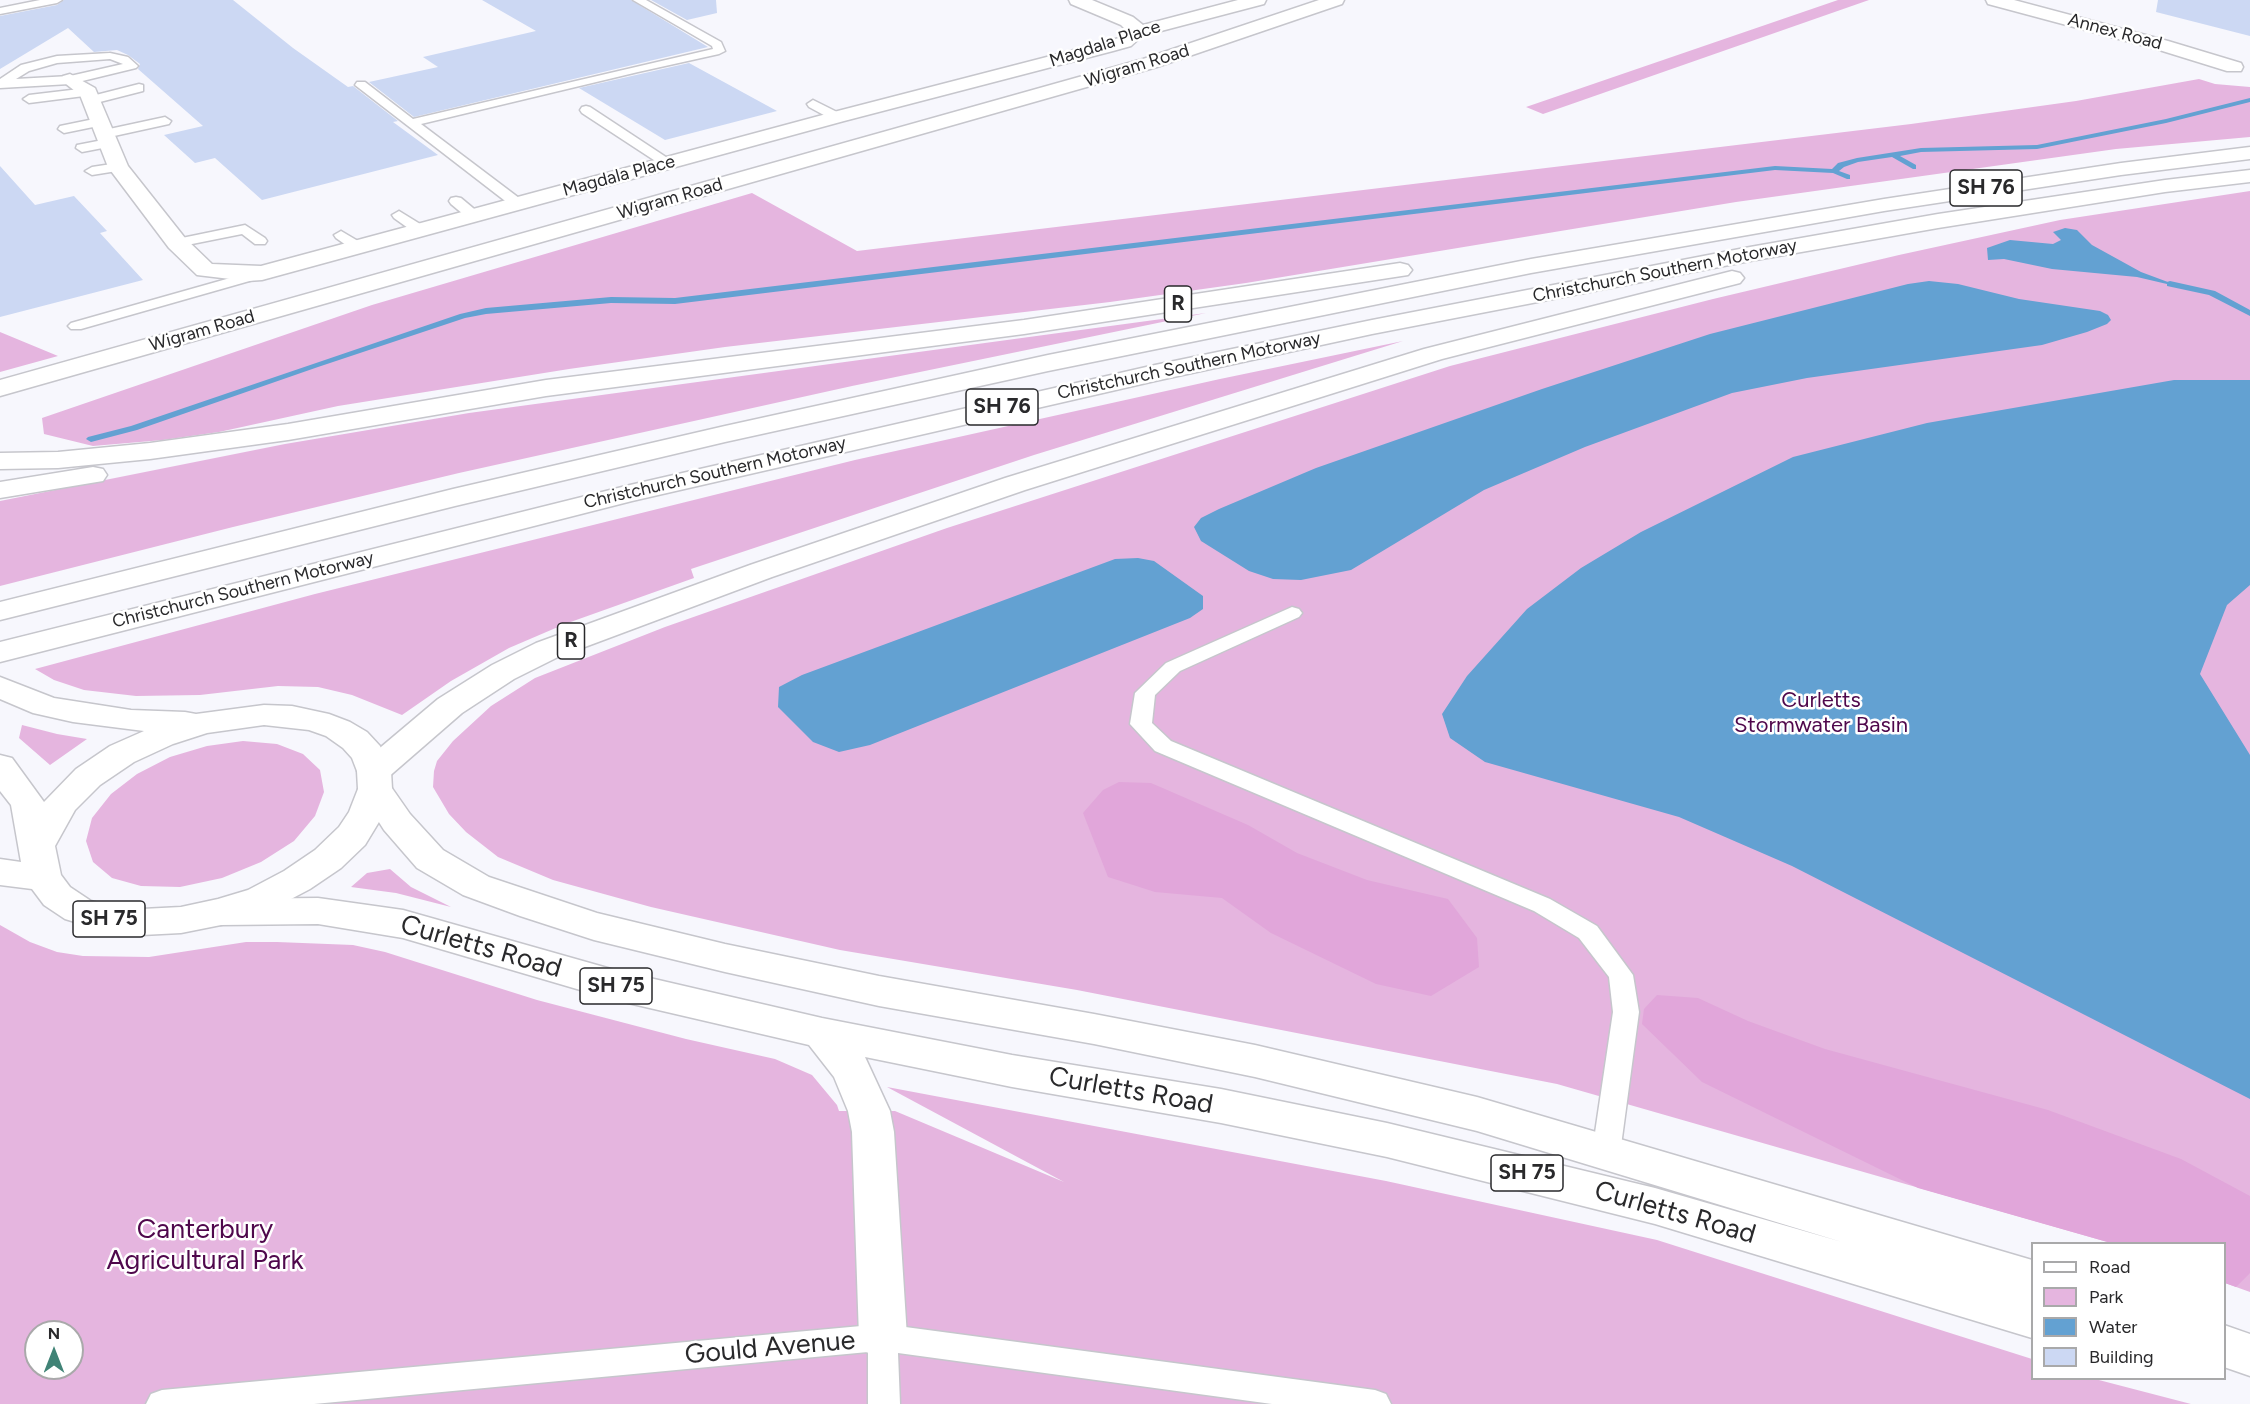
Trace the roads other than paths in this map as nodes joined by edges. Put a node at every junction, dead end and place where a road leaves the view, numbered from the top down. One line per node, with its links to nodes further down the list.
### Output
1 (57, 0): 7 (lane)
2 (638, 0): 21 (lane)
3 (1077, 0): 8 (main road)
4 (1258, 0): 8 (main road, Magdala Place)
5 (1336, 0): 43 (main road, Wigram Road)
6 (1994, 0): 10 (main road, Annex Road)
7 (0, 11)
8 (1136, 32): 19 (main road, Magdala Place)
9 (74, 58): 11 (lane); 11 (lane); 12 (lane)
10 (2234, 67)
11 (70, 80): 12 (lane); 15 (main road)
12 (1, 83)
13 (361, 86): 21 (lane)
14 (139, 88): 15 (lane)
15 (90, 96): 16 (lane); 23 (main road, Magdala Place)
16 (29, 99)
17 (813, 104): 19 (lane)
18 (586, 110): 26 (lane)
19 (837, 117): 26 (main road, Magdala Place)
20 (165, 121): 23 (lane)
21 (411, 123): 31 (lane)
22 (64, 129): 23 (lane)
23 (104, 133): 24 (lane); 27 (main road, Magdala Place)
24 (82, 148)
25 (2250, 153): 36 (main road, Christchurch Southern Motorway / SH 76)
26 (668, 163): 31 (main road, Magdala Place)
27 (118, 167): 28 (lane); 39 (main road, Magdala Place)
28 (92, 171)
29 (2250, 176): 34 (main road, Christchurch Southern Motorway / SH 76)
30 (456, 201): 33 (lane)
31 (518, 204): 33 (main road, Magdala Place)
32 (399, 215): 35 (lane)
33 (474, 216): 35 (main road, Magdala Place)
34 (1938, 221): 49 (main road, Christchurch Southern Motorway / SH 76); 53 (main road, R)
35 (420, 230): 40 (main road, Magdala Place)
36 (1723, 232): 44 (main road, R); 47 (main road, Christchurch Southern Motorway / SH 76)
37 (341, 235): 40 (lane)
38 (260, 241): 39 (lane)
39 (177, 243): 41 (main road, Magdala Place)
40 (358, 247): 41 (main road, Magdala Place)
41 (262, 273): 42 (lane)
42 (76, 326)
43 (0, 388)
44 (288, 432): 45 (main road, R); 46 (main road)
45 (0, 461)
46 (0, 490)
47 (9, 608)
48 (1292, 613): 58 (lane)
49 (0, 652)
50 (0, 687): 51 (main road, SH 75)
51 (203, 723): 53 (main road, SH 75); 54 (main road)
52 (0, 766): 54 (main road, SH 75)
53 (375, 780): 56 (main road, R); 58 (main road, Curletts Road / SH 75)
54 (40, 862): 55 (main road); 56 (main road, SH 75)
55 (0, 872)
56 (221, 912): 57 (main road, Curletts Road / SH 75)
57 (822, 1033): 60 (main road, Curletts Road / SH 75); 61 (main road)
58 (1606, 1153): 59 (main road, Curletts Road / SH 75)
59 (2031, 1280)
60 (2031, 1318)
61 (883, 1337): 66 (lane, Gould Avenue); 67 (lane); 68 (lane, Gould Avenue)
62 (2226, 1347): 63 (main road)
63 (2250, 1355)
64 (2226, 1371): 65 (main road)
65 (2250, 1377)
66 (162, 1404)
67 (884, 1404)
68 (1375, 1404)

